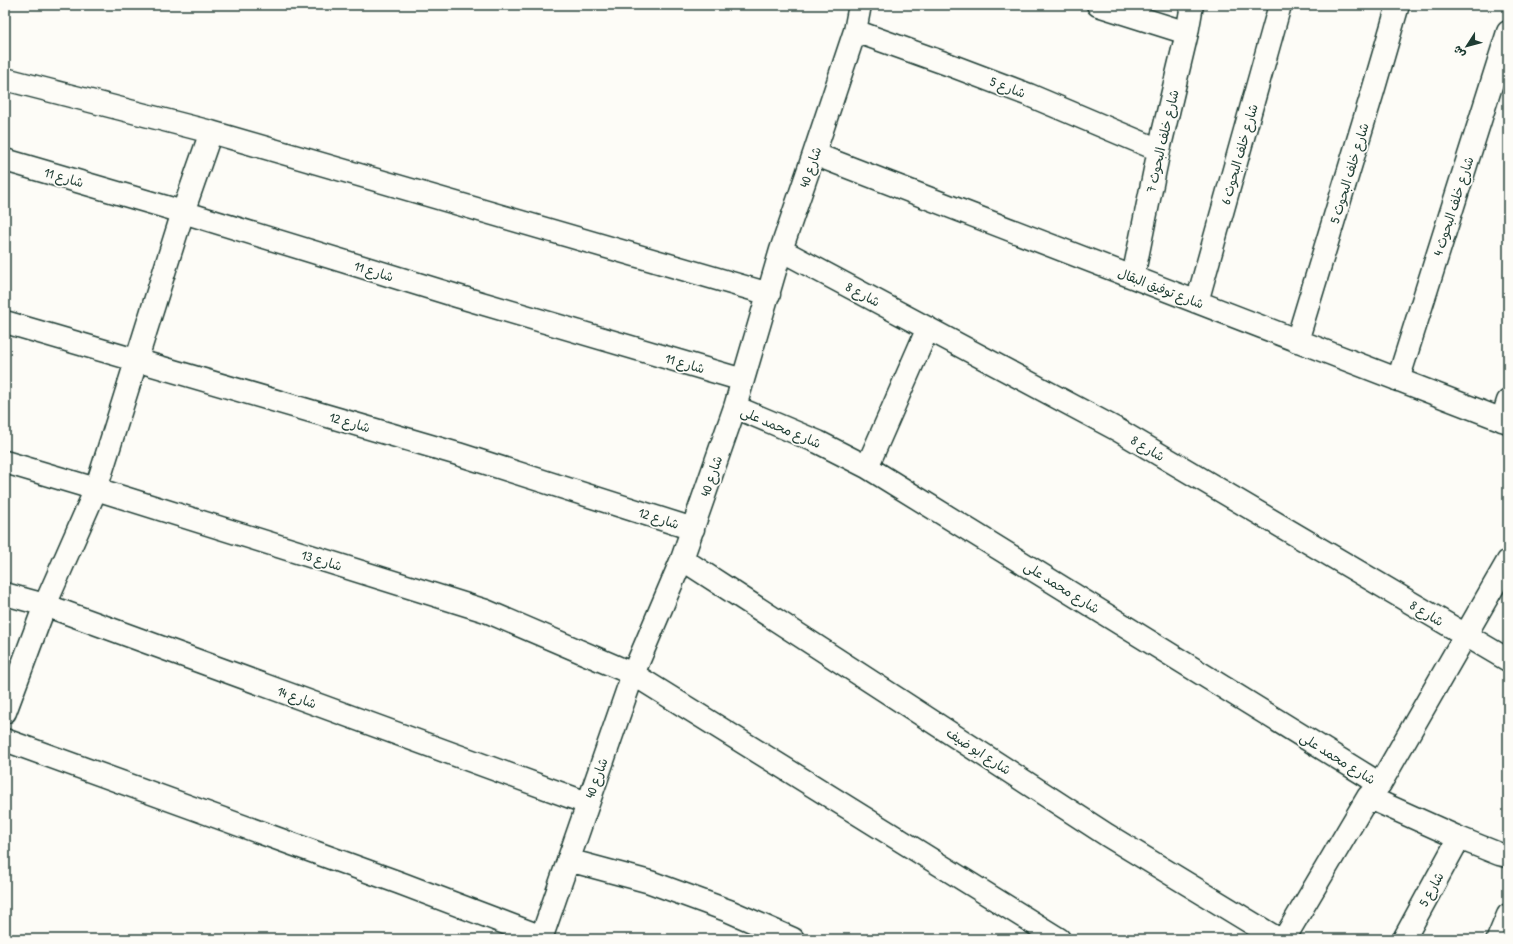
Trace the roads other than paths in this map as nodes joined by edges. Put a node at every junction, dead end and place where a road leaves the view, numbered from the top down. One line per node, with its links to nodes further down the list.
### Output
1 (860, 5): 6 (street, شارع 40)
2 (1098, 5): 8 (street)
3 (1192, 5): 8 (street, شارع خلف البحوث 7)
4 (1280, 5): 18 (street, شارع خلف البحوث 6)
5 (1398, 5): 21 (street, شارع خلف البحوث 5)
6 (855, 31): 11 (street, شارع 5); 12 (street, شارع 40)
7 (1508, 32): 24 (street, شارع خلف البحوث 4)
8 (1187, 33): 11 (street, شارع خلف البحوث 7)
9 (5, 78): 10 (street)
10 (211, 132): 14 (street); 17 (street)
11 (1159, 150): 16 (street, شارع خلف البحوث 7)
12 (814, 154): 15 (street, شارع 40); 16 (street, شارع توفيق البقال)
13 (5, 160): 14 (street, شارع 11)
14 (183, 212): 22 (street); 23 (street, شارع 11)
15 (781, 250): 17 (street, شارع 40); 20 (street, شارع 8)
16 (1133, 277): 18 (street, شارع توفيق البقال)
17 (769, 294): 23 (street, شارع 40)
18 (1197, 302): 21 (street, شارع توفيق البقال)
19 (5, 322): 22 (street, شارع 12)
20 (928, 328): 28 (street); 35 (street, شارع 8)
21 (1298, 341): 24 (street, شارع توفيق البقال)
22 (136, 360): 29 (street); 30 (street, شارع 12)
23 (743, 380): 25 (street, شارع 40)
24 (1398, 380): 26 (street, شارع توفيق البقال)
25 (735, 407): 28 (street, شارع محمد على); 30 (street, شارع 40)
26 (1506, 414)
27 (5, 462): 29 (street, شارع 13)
28 (867, 467): 40 (street, شارع محمد على)
29 (96, 489): 34 (street); 37 (street, شارع 13)
30 (693, 529): 31 (street, شارع 40)
31 (682, 559): 37 (street, شارع 40); 49 (street, شارع ابو ضيف)
32 (1508, 561): 35 (street)
33 (5, 594): 34 (street, شارع 14)
34 (45, 605): 38 (street); 41 (street, شارع 14)
35 (1465, 635): 36 (street, شارع 8); 40 (street)
36 (1508, 660)
37 (633, 674): 41 (street, شارع 40); 48 (street, شارع 13)
38 (5, 712)
39 (5, 740): 46 (street)
40 (1374, 790): 42 (street, شارع محمد على); 50 (street)
41 (587, 803): 44 (street, شارع 40)
42 (1459, 838): 43 (street, شارع محمد على); 51 (street, شارع 5)
43 (1508, 856)
44 (568, 860): 46 (street, شارع 40); 47 (street)
45 (1508, 915): 52 (street)
46 (541, 938)
47 (793, 939)
48 (1059, 939)
49 (1278, 939)
50 (1284, 939)
51 (1404, 939)
52 (1498, 939)

